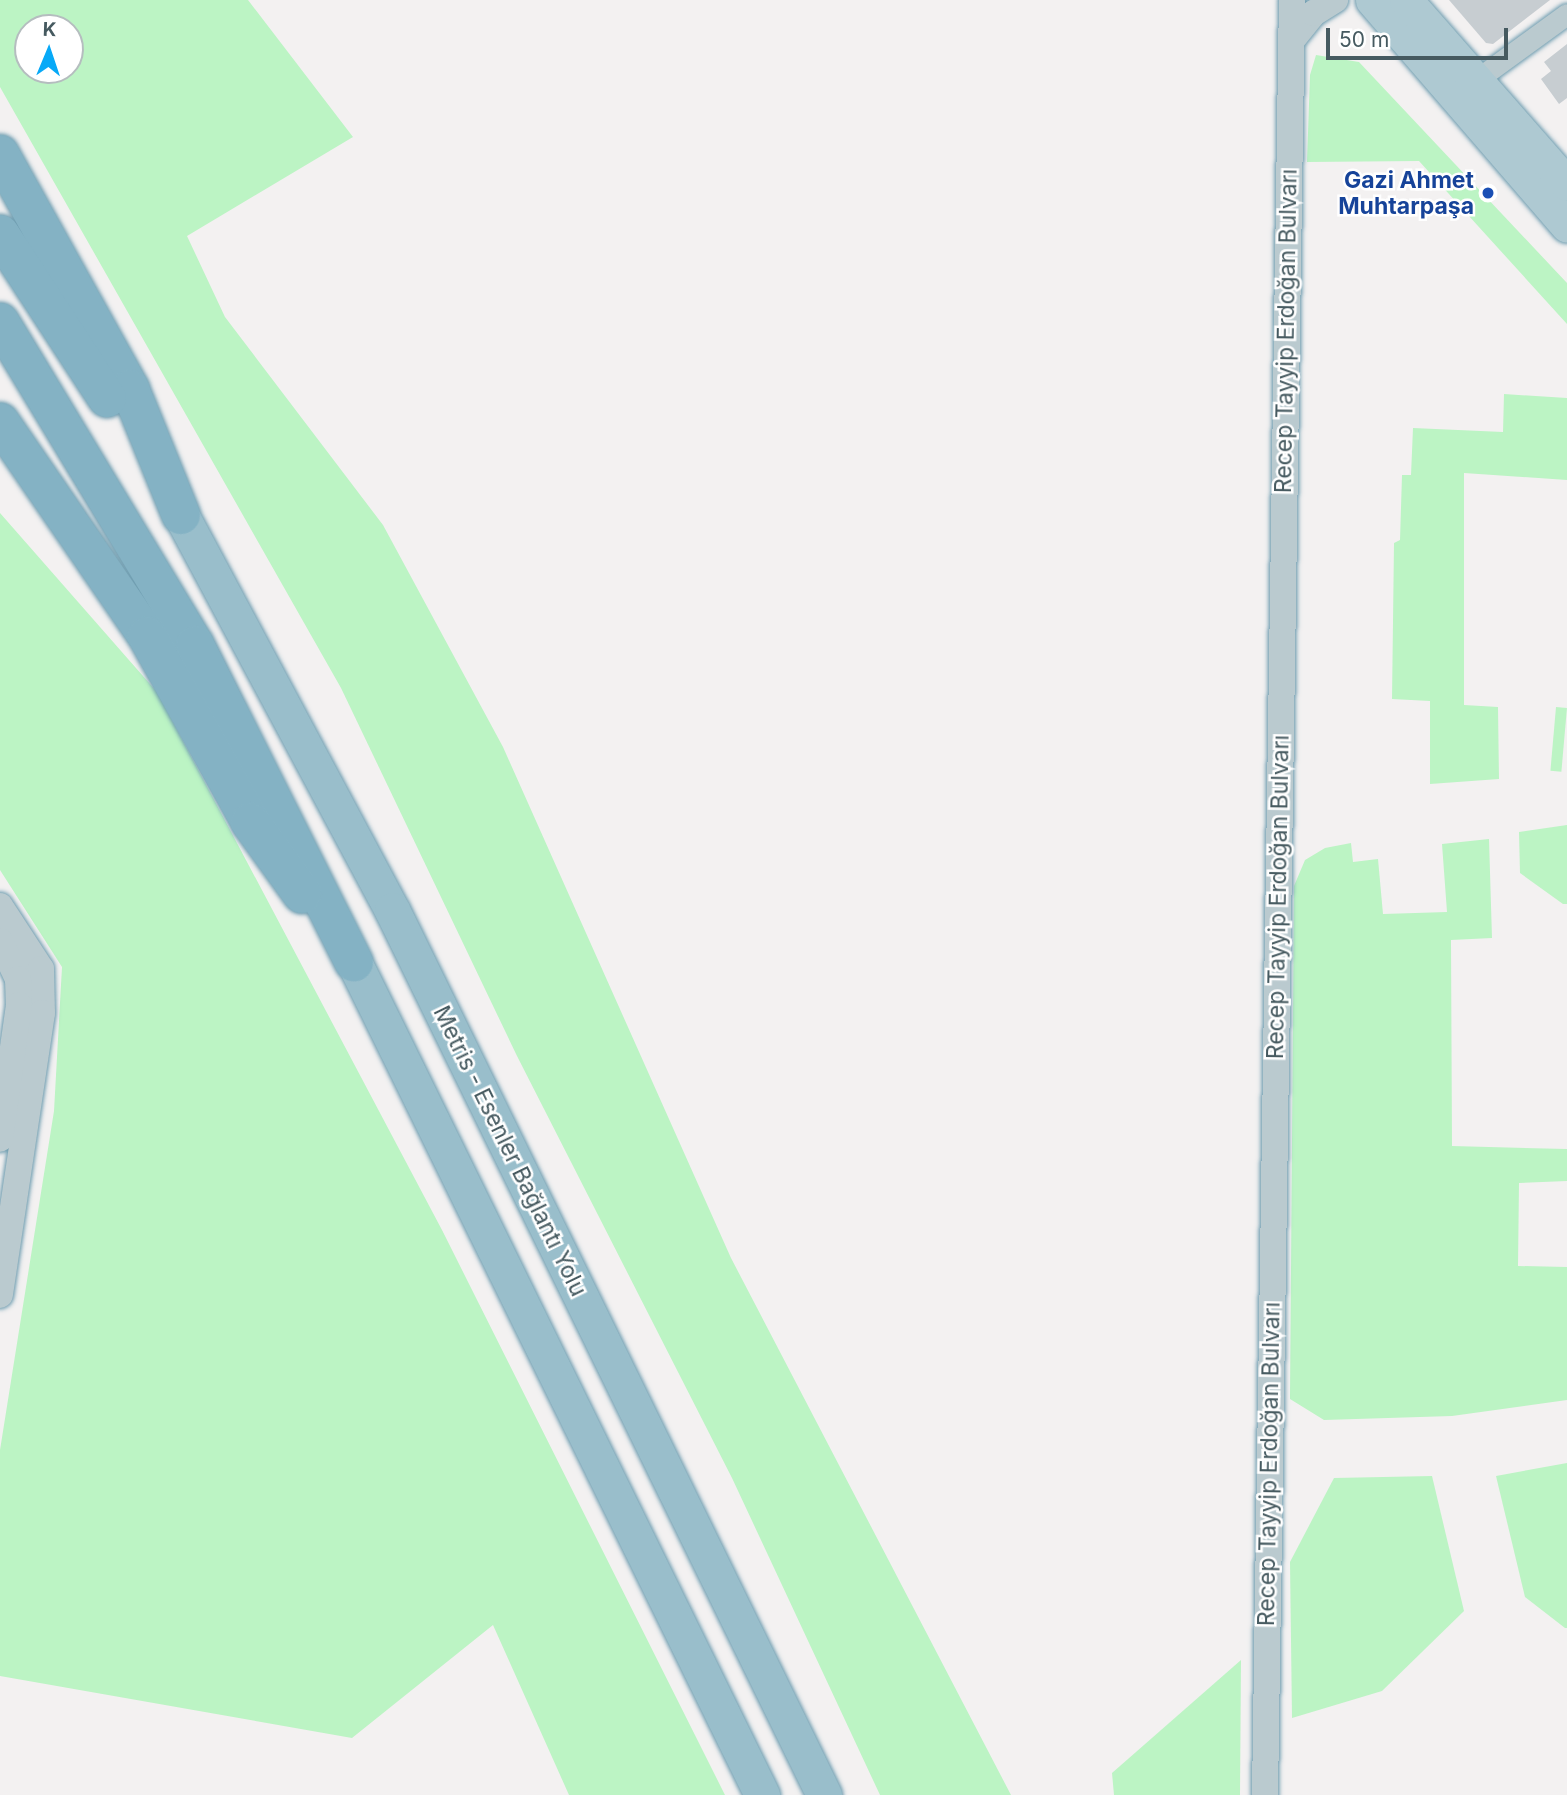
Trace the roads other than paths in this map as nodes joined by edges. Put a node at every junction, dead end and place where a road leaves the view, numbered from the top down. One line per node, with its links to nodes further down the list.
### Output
1 (1292, 0): 5 (street, Recep Tayyip Erdoğan Bulvarı)
2 (1335, 0): 5 (street)
3 (1379, 1): 6 (main road); 9 (main road)
4 (1567, 14): 6 (street)
5 (1291, 41): 21 (street, Recep Tayyip Erdoğan Bulvarı)
6 (1476, 80): 8 (main road)
7 (0, 154): 13 (highway)
8 (1567, 184)
9 (1567, 226)
10 (1, 234): 13 (highway)
11 (0, 322): 16 (highway)
12 (0, 422): 16 (highway)
13 (181, 515): 20 (highway, Metris - Esenler Bağlantı Yolu)
14 (0, 906): 18 (street)
15 (0, 941): 17 (street)
16 (354, 962): 19 (highway)
17 (0, 1139)
18 (0, 1295)
19 (762, 1795)
20 (824, 1795)
21 (1265, 1795)

